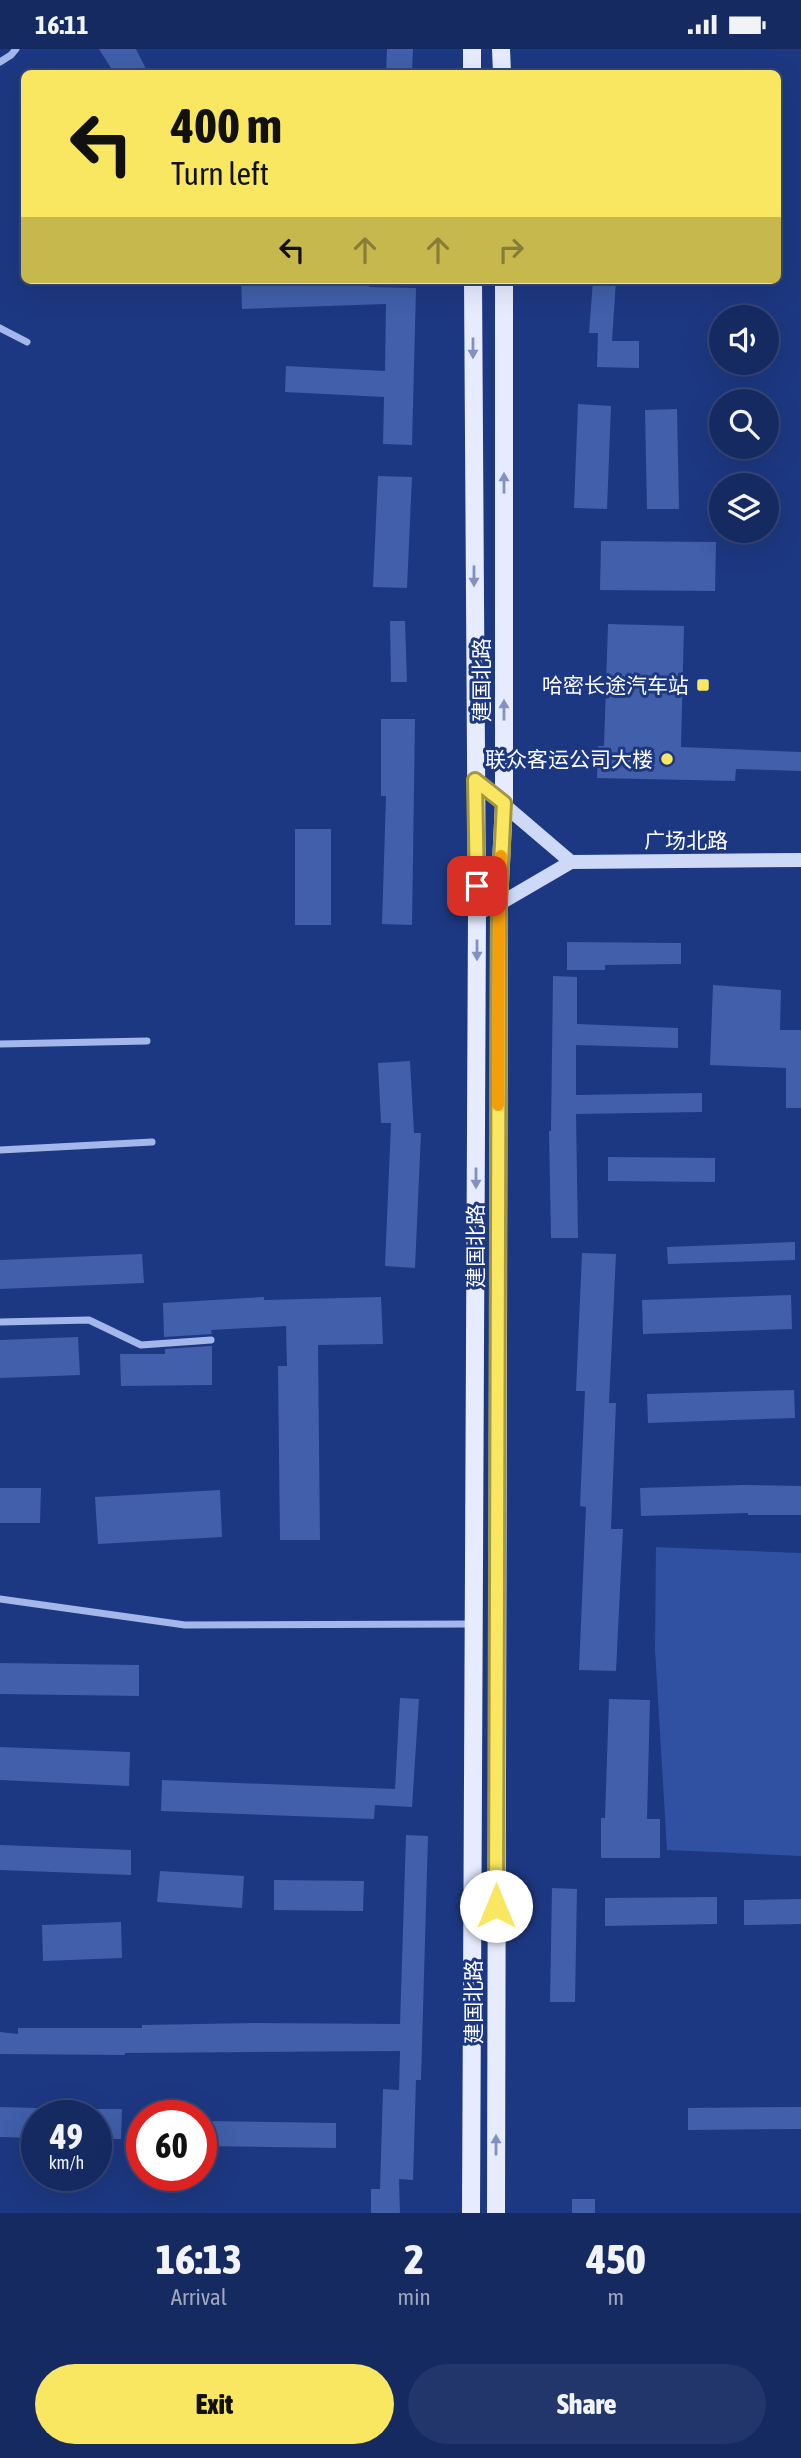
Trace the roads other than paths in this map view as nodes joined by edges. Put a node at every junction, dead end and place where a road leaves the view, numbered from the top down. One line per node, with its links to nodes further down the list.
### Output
1 (16, 49): 4 (street)
2 (472, 49): 5 (main road)
3 (501, 49): 6 (main road)
4 (0, 62)
5 (472, 70)
6 (502, 70)
7 (473, 284): 11 (main road, 建国北路, one-way to 11)
8 (504, 284): 12 (main road, 建国北路, one-way to 8)
9 (0, 328): 10 (street)
10 (27, 342)
11 (475, 780): 12 (main road); 16 (main road, 建国北路)
12 (504, 803): 14 (main road); 15 (main road, 建国北路)
13 (801, 860): 14 (main road, 广场北路)
14 (571, 862): 15 (main road)
15 (499, 904): 16 (main road); 26 (main road, 建国北路, one-way to 15)
16 (477, 913): 24 (main road, 建国北路, one-way to 24)
17 (147, 1041): 18 (street)
18 (0, 1044)
19 (152, 1142): 20 (street)
20 (0, 1150)
21 (0, 1322): 22 (street)
22 (212, 1340)
23 (0, 1599): 24 (street)
24 (474, 1624): 25 (main road, 建国北路)
25 (471, 2213)
26 (496, 2213)

